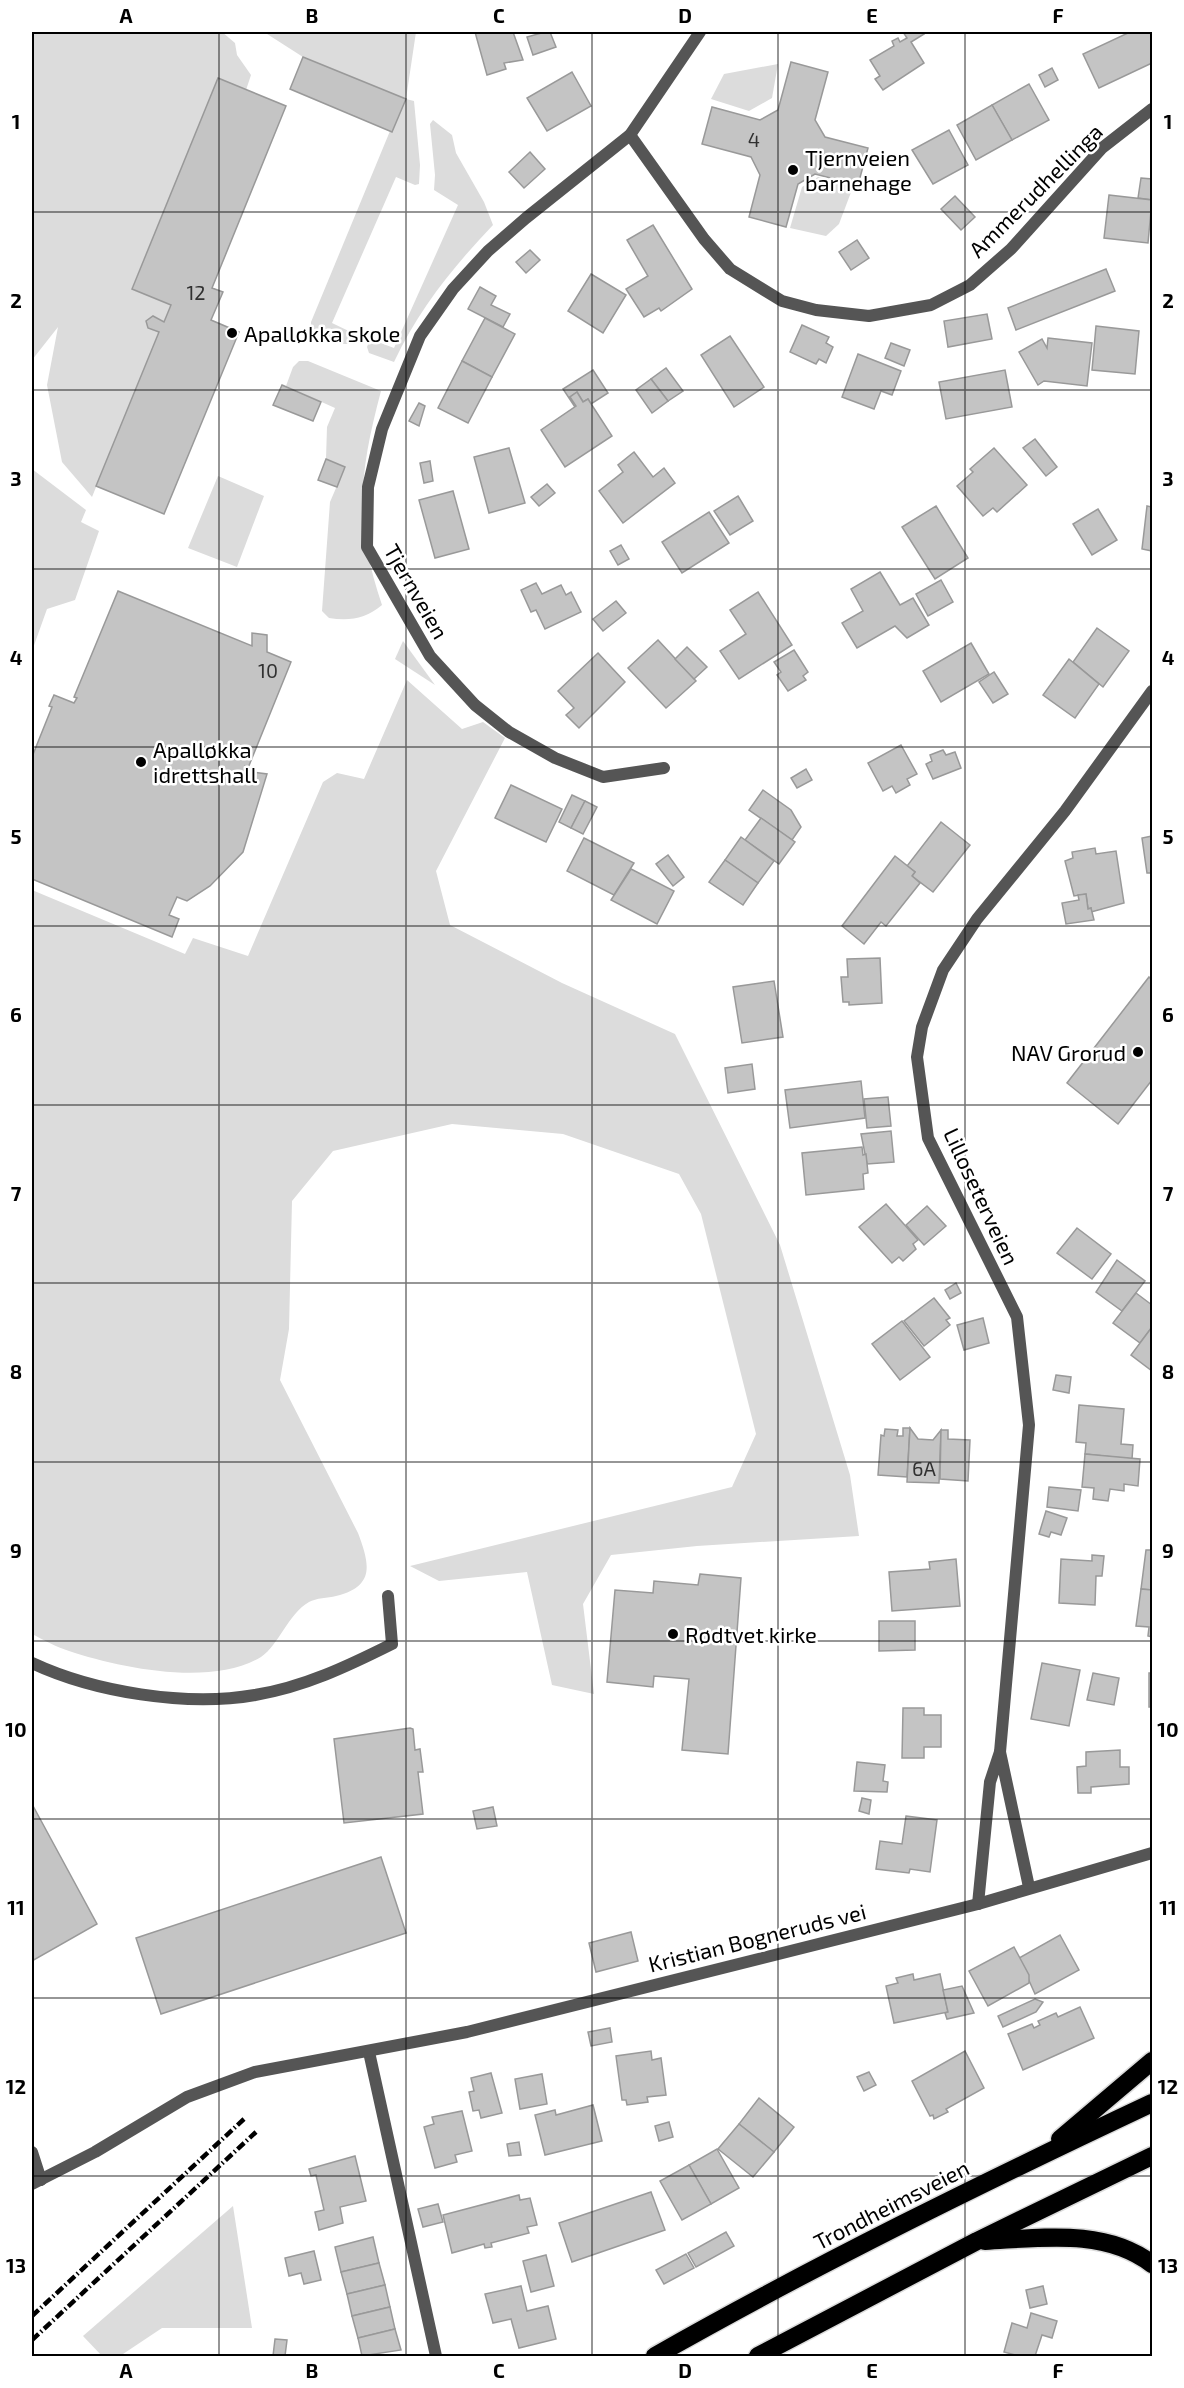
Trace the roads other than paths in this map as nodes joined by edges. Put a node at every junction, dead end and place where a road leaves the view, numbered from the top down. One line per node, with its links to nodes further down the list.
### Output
1 (700, 32): 3 (street, Tjernveien)
2 (1152, 110): 3 (street, Ammerudhellinga)
3 (630, 135): 5 (street, Tjernveien)
4 (1152, 691): 8 (street, Lilloseterveien)
5 (664, 768)
6 (388, 1596): 7 (street)
7 (32, 1663)
8 (1000, 1752): 10 (street, Lilloseterveien); 11 (street, Lilloseterveien)
9 (1152, 1853): 10 (street, Kristian Bogneruds vei)
10 (1029, 1887): 11 (street, Kristian Bogneruds vei)
11 (978, 1904): 12 (street, Kristian Bogneruds vei)
12 (369, 2052): 18 (street, Kristian Bogneruds vei); 21 (street)
13 (1152, 2061): 16 (highway)
14 (1152, 2103): 16 (highway, Trondheimsveien)
15 (32, 2152): 18 (street)
16 (1044, 2153): 22 (highway, Trondheimsveien)
17 (1152, 2156): 19 (highway)
18 (36, 2182)
19 (977, 2241): 20 (highway); 23 (highway)
20 (1152, 2264)
21 (436, 2356)
22 (655, 2356)
23 (758, 2356)

